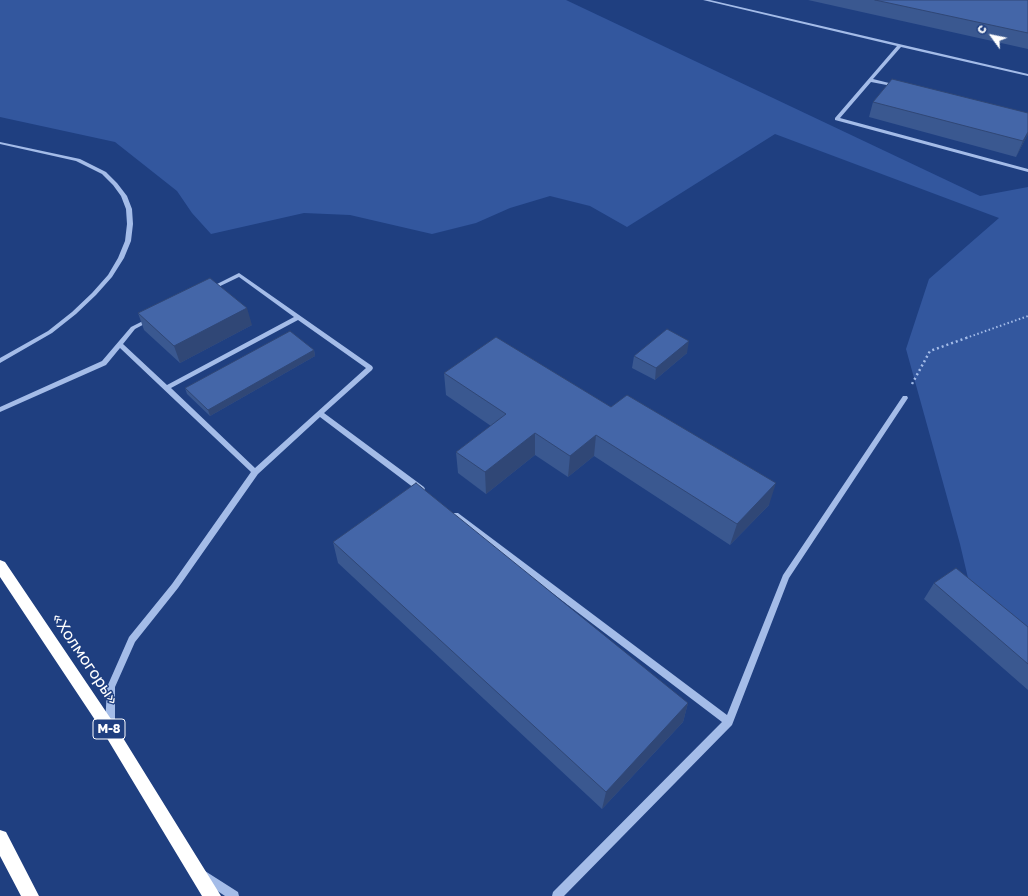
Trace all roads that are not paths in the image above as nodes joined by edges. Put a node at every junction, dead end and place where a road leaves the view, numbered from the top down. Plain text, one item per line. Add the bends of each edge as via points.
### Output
1 (705, 0) edge
2 (900, 45) junction
3 (1028, 75) edge
4 (870, 80) junction
5 (900, 88) edge
6 (0, 143) edge
7 (1028, 171) edge
8 (203, 293) edge
9 (298, 317) junction
10 (154, 318) edge
11 (120, 344) junction
12 (0, 361) edge
13 (166, 388) junction
14 (905, 398) road end
15 (0, 410) edge
16 (321, 414) junction
17 (255, 472) junction
18 (430, 495) edge
19 (449, 510) edge
20 (0, 566) edge
21 (729, 722) junction
22 (110, 730) junction
23 (0, 838) edge
24 (194, 868) junction
25 (559, 895) edge
26 (30, 896) edge
27 (212, 896) edge
28 (234, 896) edge

1 - 2 street
2 - 3 street
2 - 4 street
4 - 5 street
4 - 7 street via 837,119
6 - 12 street via 78,160 104,173 124,196 129,209 130,224 128,241 121,258 94,294 50,332
8 - 9 street via 239,275
9 - 13 street
9 - 16 street via 370,368
10 - 11 street via 133,328
11 - 13 street
11 - 15 street via 104,363
13 - 17 street
14 - 21 street via 786,577
16 - 17 street
16 - 18 street
17 - 22 street via 175,586 132,640 111,687
19 - 21 street
20 - 22 highway, «Холмогоры» / М-8
21 - 25 street
22 - 24 highway, «Холмогоры» / М-8
23 - 26 highway
24 - 27 highway, «Холмогоры» / М-8
24 - 28 street

